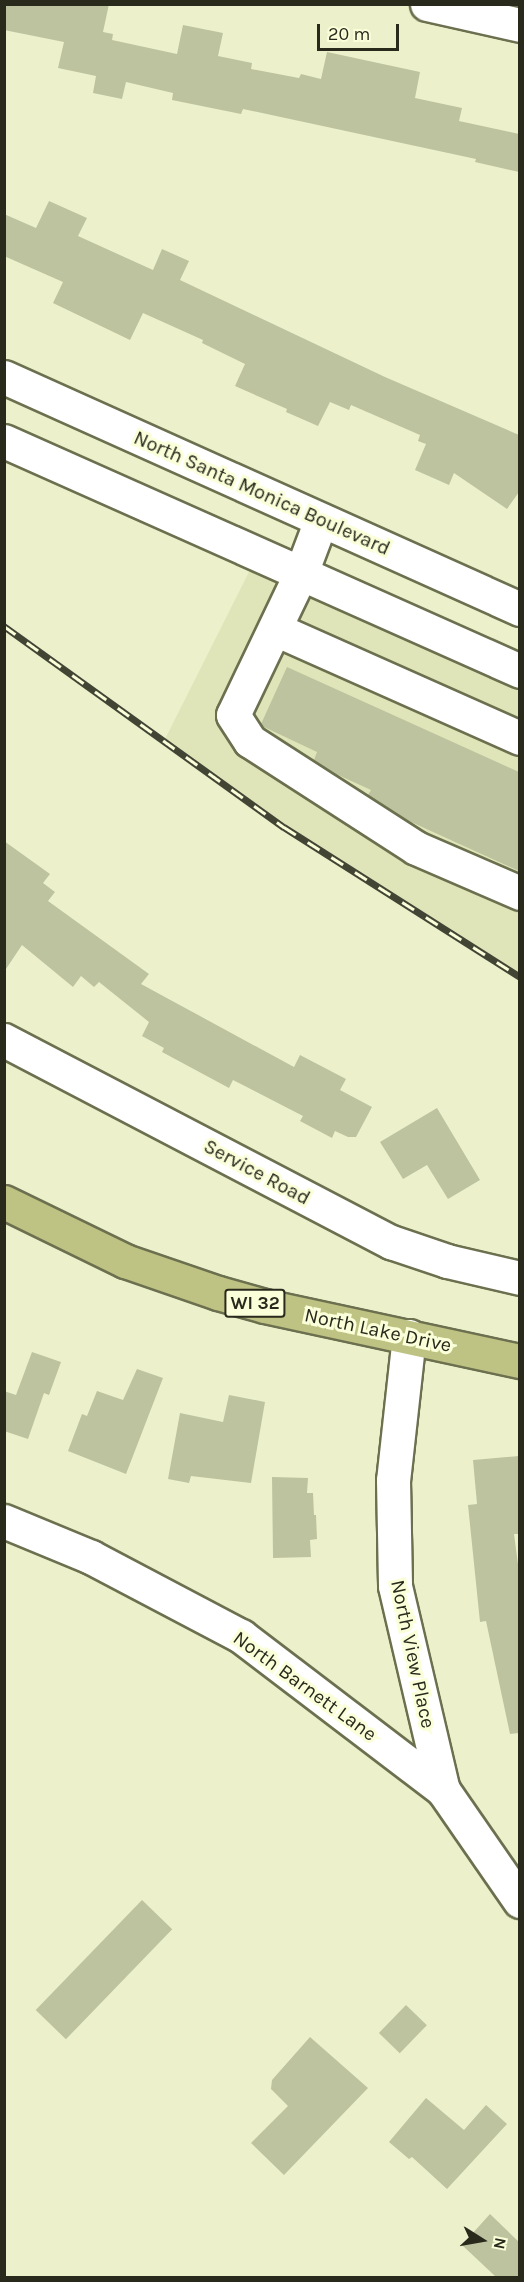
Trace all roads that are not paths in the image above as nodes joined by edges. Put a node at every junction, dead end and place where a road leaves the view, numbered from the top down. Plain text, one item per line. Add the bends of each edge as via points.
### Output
1 (427, 4) edge
2 (519, 25) edge
3 (4, 377) edge
4 (4, 441) edge
5 (321, 520) junction
6 (301, 573) junction
7 (519, 609) edge
8 (275, 629) junction
9 (519, 671) edge
10 (519, 738) edge
11 (519, 893) edge
12 (4, 1040) edge
13 (4, 1202) edge
14 (519, 1278) edge
15 (409, 1336) junction
16 (519, 1361) edge
17 (4, 1521) edge
18 (443, 1790) junction
19 (519, 1901) edge

1 - 2 street
3 - 5 street, North Santa Monica Boulevard
4 - 6 street
5 - 6 street
5 - 7 street, North Santa Monica Boulevard
6 - 8 street
6 - 9 street
8 - 10 street
8 - 11 street via 233,715 250,741 416,848
12 - 14 street, Service Road via 392,1242 447,1261
13 - 15 main road, North Lake Drive / WI 32 via 89,1246 159,1274 265,1306
15 - 16 main road, North Lake Drive / WI 32
15 - 18 street, North View Place via 393,1480 395,1586
17 - 18 street, North Barnett Lane via 91,1557 241,1636
18 - 19 street, North Barnett Lane

